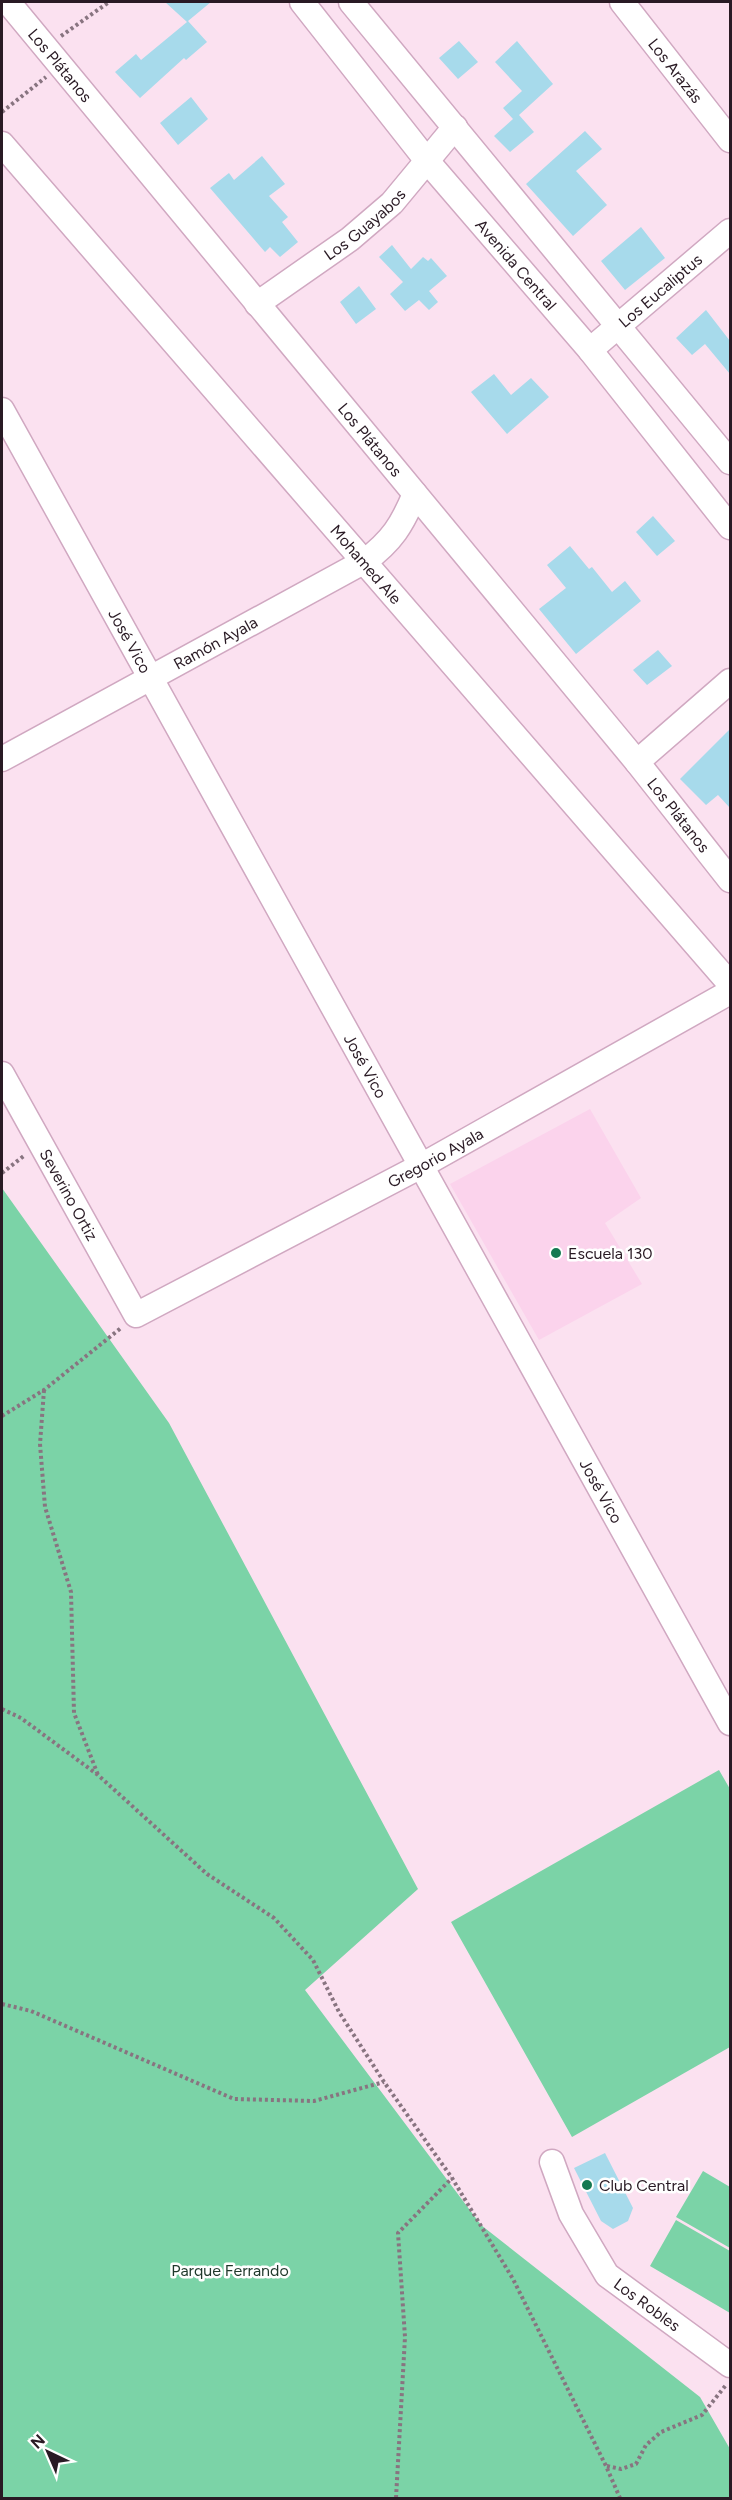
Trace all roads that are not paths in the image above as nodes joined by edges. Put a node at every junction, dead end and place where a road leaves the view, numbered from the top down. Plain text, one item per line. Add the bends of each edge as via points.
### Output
1 (8, 2) edge
2 (302, 2) edge
3 (351, 2) edge
4 (622, 2) edge
5 (455, 127) junction
6 (730, 140) edge
7 (2, 144) edge
8 (428, 162) junction
9 (730, 231) edge
10 (257, 304) junction
11 (619, 326) junction
12 (590, 350) junction
13 (2, 410) edge
14 (730, 462) edge
15 (415, 494) junction
16 (730, 527) edge
17 (365, 561) junction
18 (150, 676) junction
19 (730, 681) edge
20 (2, 759) edge
21 (637, 762) junction
22 (730, 880) edge
23 (730, 984) edge
24 (730, 992) edge
25 (2, 1074) edge
26 (420, 1166) junction
27 (136, 1315) joint
28 (730, 1723) edge
29 (552, 2162) dead end
30 (730, 2365) edge

1 - 10 street, Los Plátanos
2 - 8 street, Avenida Central
3 - 5 street
4 - 6 street, Los Arazás
5 - 8 street, Los Guayabos
5 - 11 street
7 - 17 street, Mohamed Ale
8 - 10 street, Los Guayabos via 392,203 350,239
8 - 12 street, Avenida Central
9 - 11 street, Los Eucaliptus
10 - 15 street, Los Plátanos
11 - 12 street, Los Eucaliptus
11 - 14 street
12 - 16 street, Avenida Central
13 - 18 street, José Vico
15 - 17 street, Ramón Ayala via 404,522 387,545
15 - 21 street, Los Plátanos
17 - 18 street, Ramón Ayala
17 - 23 street, Mohamed Ale
18 - 20 street, Ramón Ayala
18 - 26 street, José Vico
19 - 21 street
21 - 22 street, Los Plátanos
24 - 26 street, Gregorio Ayala
25 - 27 street, Severino Ortiz
26 - 27 street, Gregorio Ayala
26 - 28 street, José Vico
29 - 30 street, Los Robles via 571,2214 607,2275

